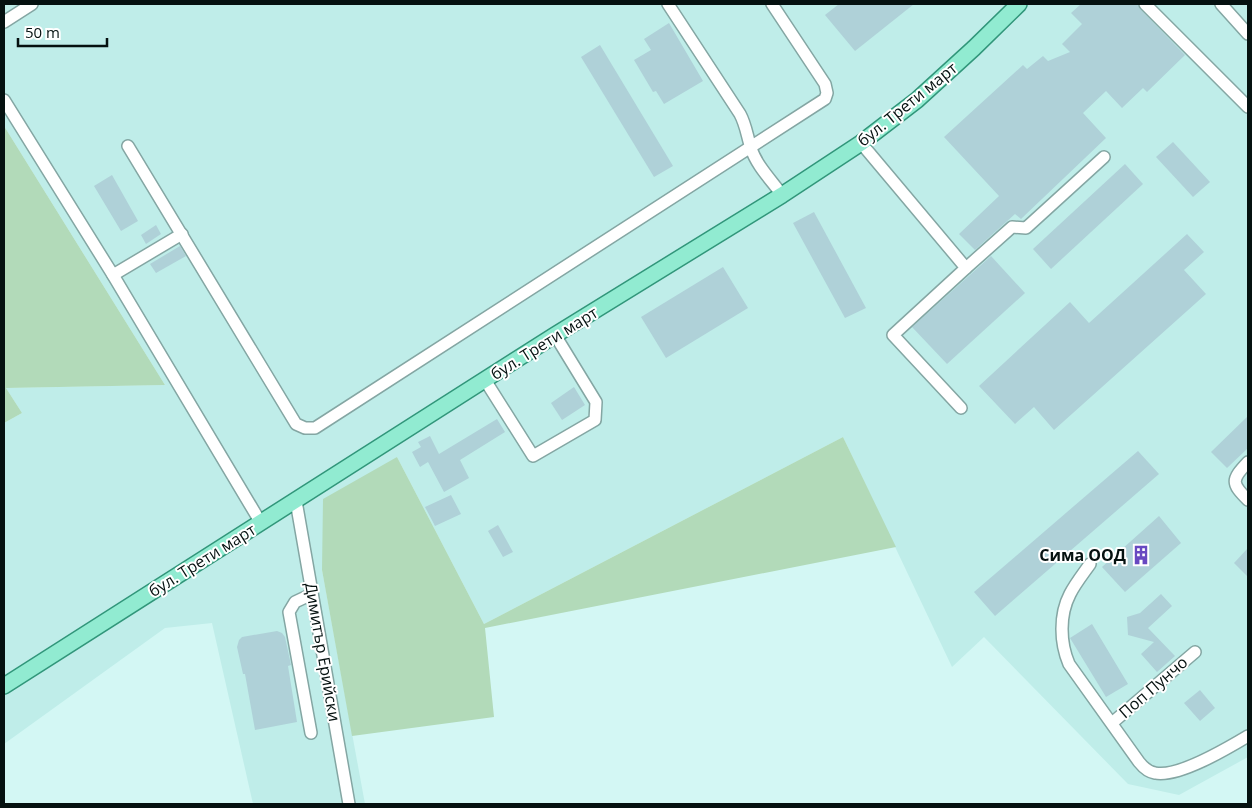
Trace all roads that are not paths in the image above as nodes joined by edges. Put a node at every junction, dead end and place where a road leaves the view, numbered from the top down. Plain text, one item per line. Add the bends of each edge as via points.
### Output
1 (32, 4) edge
2 (668, 4) edge
3 (772, 4) edge
4 (1019, 4) edge
5 (1145, 4) edge
6 (1221, 4) edge
7 (4, 22) edge
8 (1248, 34) edge
9 (5, 104) edge
10 (1248, 107) edge
11 (861, 143) junction
12 (128, 146) dead end
13 (751, 148) junction
14 (1104, 157) dead end
15 (782, 195) junction
16 (182, 234) junction
17 (966, 268) junction
18 (113, 275) junction
19 (555, 336) junction
20 (485, 380) junction
21 (961, 408) dead end
22 (1248, 462) edge
23 (1248, 500) edge
24 (296, 501) junction
25 (261, 523) junction
26 (1090, 564) dead end
27 (312, 594) junction
28 (1195, 652) dead end
29 (50, 656) junction
30 (4, 680) edge
31 (4, 686) edge
32 (1112, 723) junction
33 (311, 733) dead end
34 (1248, 736) edge
35 (349, 804) edge

1 - 7 street
2 - 13 street via 746,124
3 - 13 street via 825,84 827,93 825,99
4 - 11 main road, бул. Трети март via 917,100
5 - 10 street
6 - 8 street
9 - 18 street
11 - 15 main road, бул. Трети март
11 - 17 street
12 - 16 street
13 - 15 street
13 - 16 street via 315,428 296,424
14 - 17 street via 1026,228 1012,227
15 - 19 main road, бул. Трети март
16 - 18 street
17 - 21 street via 893,334
18 - 25 street
19 - 20 main road, бул. Трети март
19 - 20 street via 596,402 595,420 533,456
20 - 24 main road, бул. Трети март
22 - 23 street via 1234,483
24 - 25 main road, бул. Трети март
24 - 27 street, Димитър Ерийски
25 - 29 main road, бул. Трети март
26 - 32 street via 1066,602 1062,641 1069,664
27 - 33 street via 295,602 289,612
27 - 35 street, Димитър Ерийски
28 - 32 street, Поп Пунчо
29 - 30 main road, бул. Трети март
29 - 31 main road, бул. Трети март
32 - 34 street via 1129,750 1147,770 1155,773 1172,773

